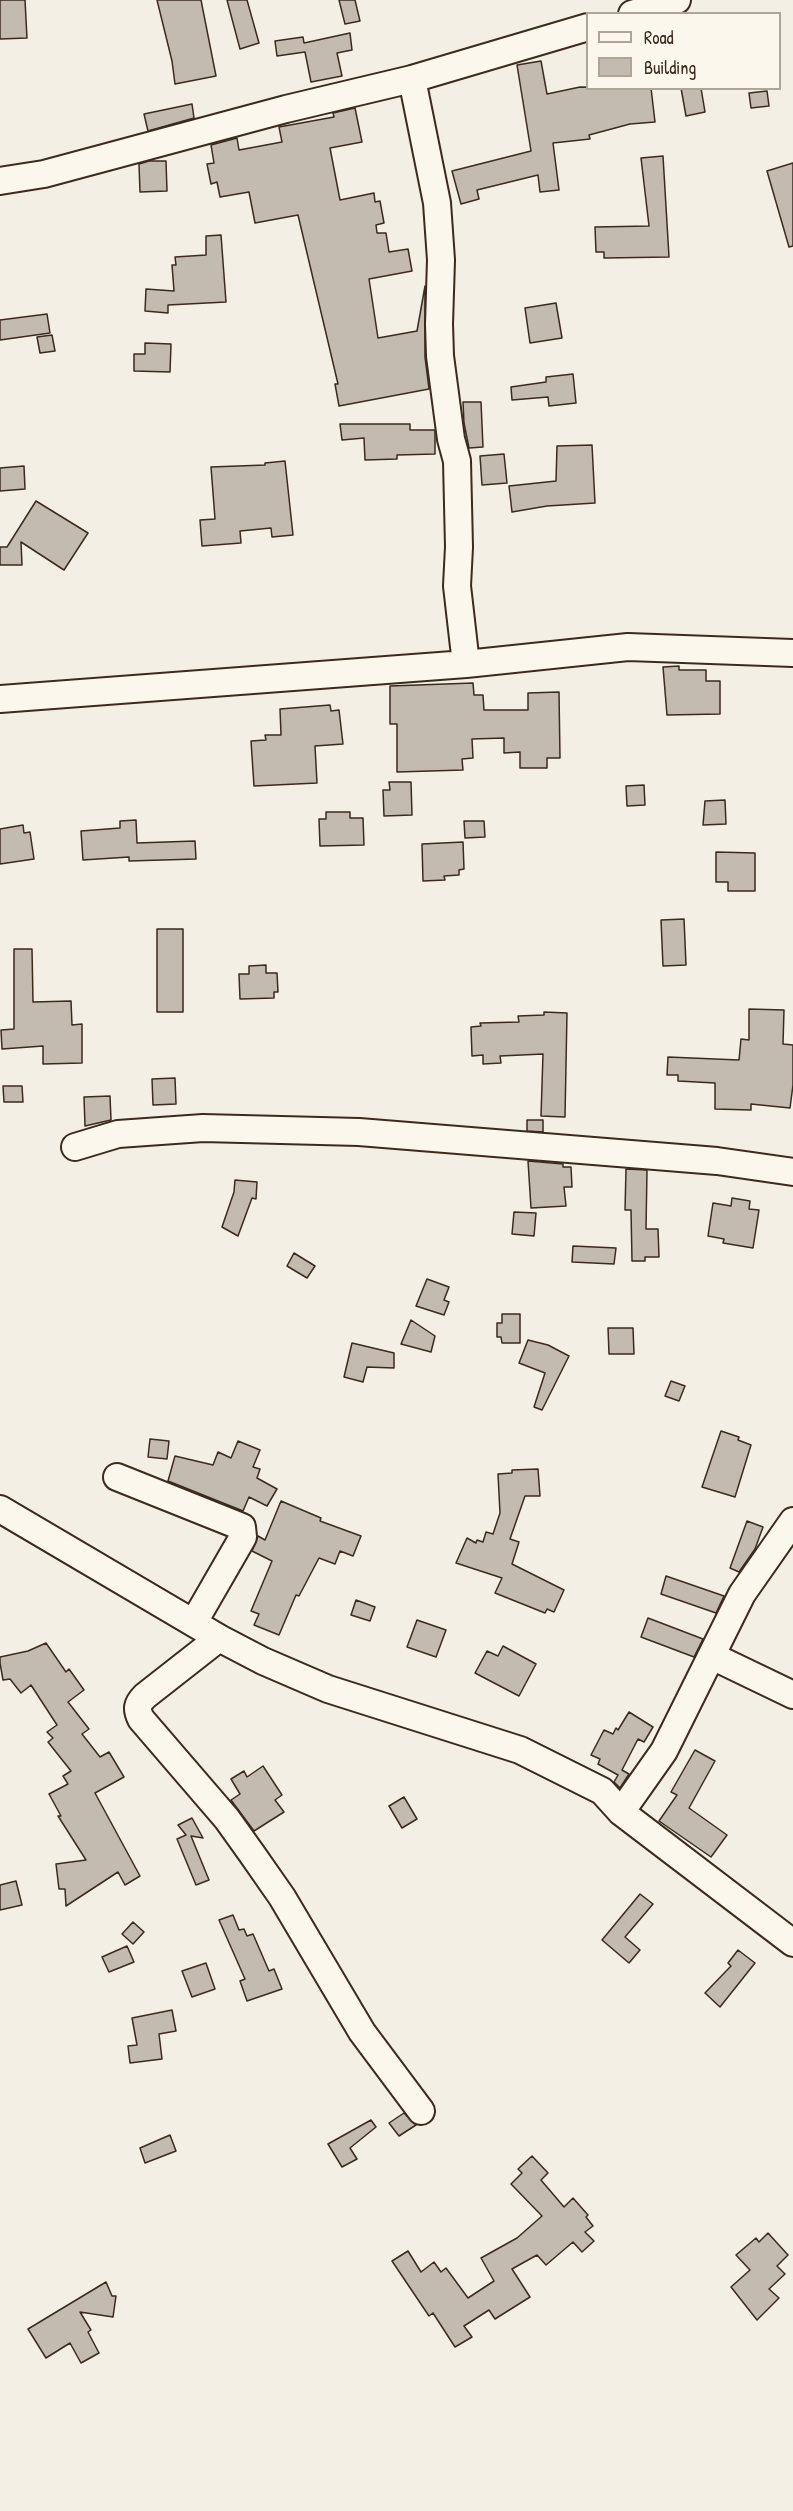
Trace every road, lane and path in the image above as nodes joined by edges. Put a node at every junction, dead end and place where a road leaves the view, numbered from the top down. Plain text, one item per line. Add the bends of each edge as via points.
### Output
1 (677, 0) edge
2 (638, 12) edge
3 (586, 28) edge
4 (412, 79) junction
5 (0, 181) edge
6 (793, 653) edge
7 (466, 664) junction
8 (0, 699) edge
9 (75, 1147) dead end
10 (793, 1172) edge
11 (117, 1477) dead end
12 (0, 1509) edge
13 (793, 1521) edge
14 (194, 1622) junction
15 (219, 1638) junction
16 (712, 1656) junction
17 (793, 1695) edge
18 (621, 1812) junction
19 (793, 1943) edge
20 (422, 2111) dead end

1 - 2 street
3 - 4 street
4 - 5 street via 44,174
4 - 7 street via 437,203 440,356 457,461 457,586
6 - 7 street via 628,647
7 - 8 street
9 - 10 street via 118,1134 203,1128 359,1132 717,1161
11 - 14 street via 242,1527 243,1537
12 - 14 street
13 - 16 street via 742,1594
14 - 15 street
15 - 18 street via 328,1689 520,1750 602,1791
15 - 20 street via 145,1696 137,1711 252,1854 362,2032
16 - 17 street
16 - 18 street via 664,1751
18 - 19 street

